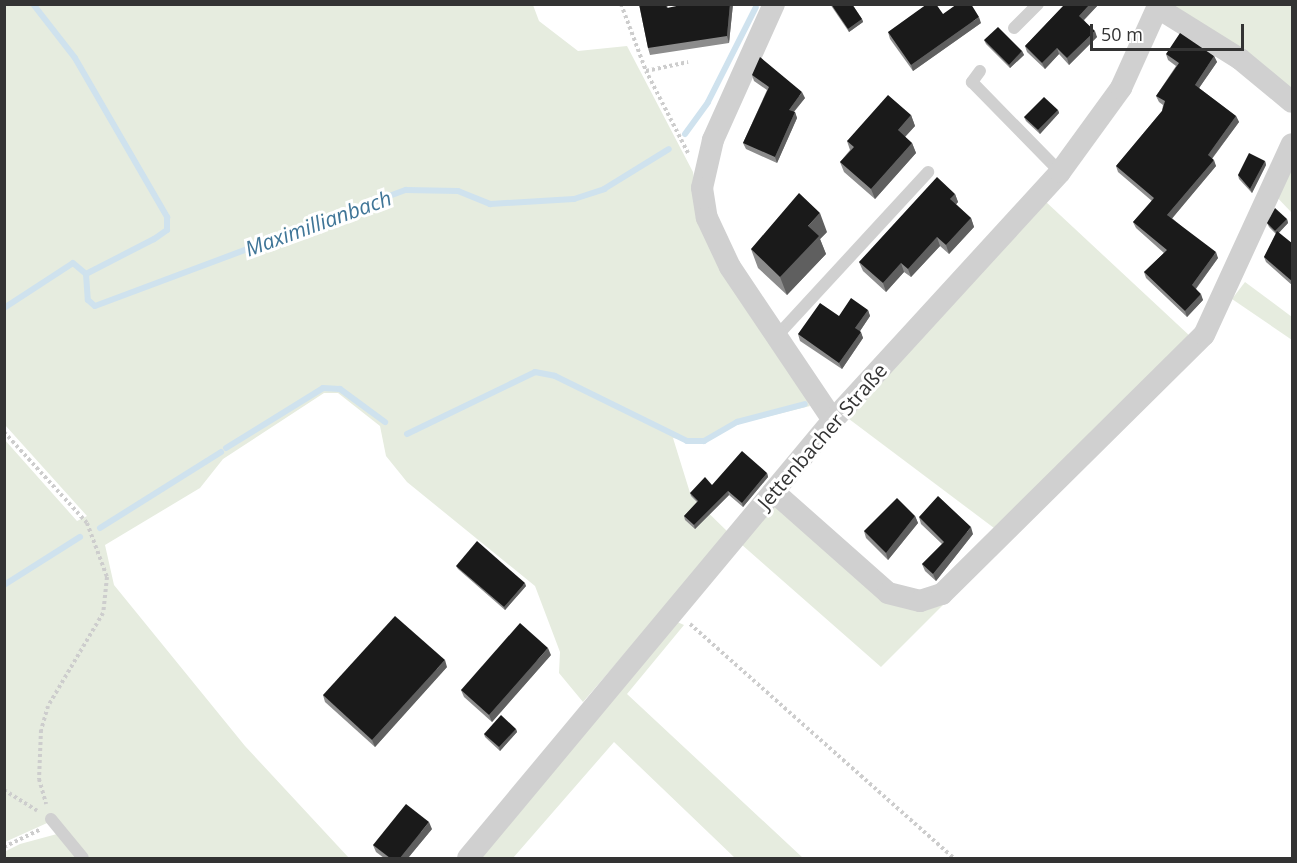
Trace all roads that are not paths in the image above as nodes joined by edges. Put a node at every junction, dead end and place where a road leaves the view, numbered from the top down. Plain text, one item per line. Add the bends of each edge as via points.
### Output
1 (774, 4) edge
2 (1038, 4) edge
3 (1159, 6) edge
4 (1014, 28) dead end
5 (980, 71) dead end
6 (1293, 102) edge
7 (1293, 144) edge
8 (928, 172) dead end
9 (1060, 172) junction
10 (775, 338) junction
11 (833, 420) junction
12 (774, 492) junction
13 (54, 822) road end
14 (83, 858) edge
15 (468, 858) edge

1 - 10 street via 703,168 707,218 718,245
2 - 4 lane
3 - 6 street via 1240,58
3 - 9 street, Jettenbacher Straße via 1121,88
5 - 9 lane via 972,82
7 - 12 street via 1204,335 942,594 920,601 888,593
8 - 10 lane
9 - 11 street, Jettenbacher Straße
10 - 11 street
11 - 12 street, Jettenbacher Straße
12 - 15 street, Jettenbacher Straße
13 - 14 lane

